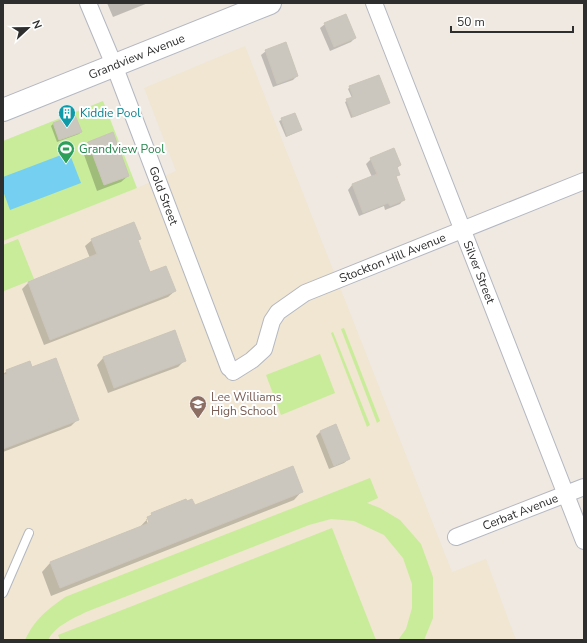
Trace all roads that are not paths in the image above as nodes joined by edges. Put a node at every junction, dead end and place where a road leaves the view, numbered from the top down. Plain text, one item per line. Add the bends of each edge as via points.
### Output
1 (88, 3) edge
2 (270, 3) edge
3 (374, 3) edge
4 (114, 65) junction
5 (3, 110) edge
6 (584, 181) edge
7 (463, 229) junction
8 (231, 370) joint
9 (584, 487) edge
10 (566, 494) junction
11 (29, 533) dead end
12 (456, 537) dead end
13 (584, 541) edge
14 (3, 593) edge

1 - 4 street, Gold Street
2 - 4 main road, Grandview Avenue
3 - 7 street, Silver Street
4 - 5 main road, Grandview Avenue
4 - 8 street, Gold Street
6 - 7 street, Stockton Hill Avenue
7 - 8 street, Stockton Hill Avenue via 305,293 278,312 272,321 264,349 252,360
7 - 10 street, Silver Street
9 - 10 street, Cerbat Avenue
10 - 12 street, Cerbat Avenue
10 - 13 street, Silver Street
11 - 14 lane

